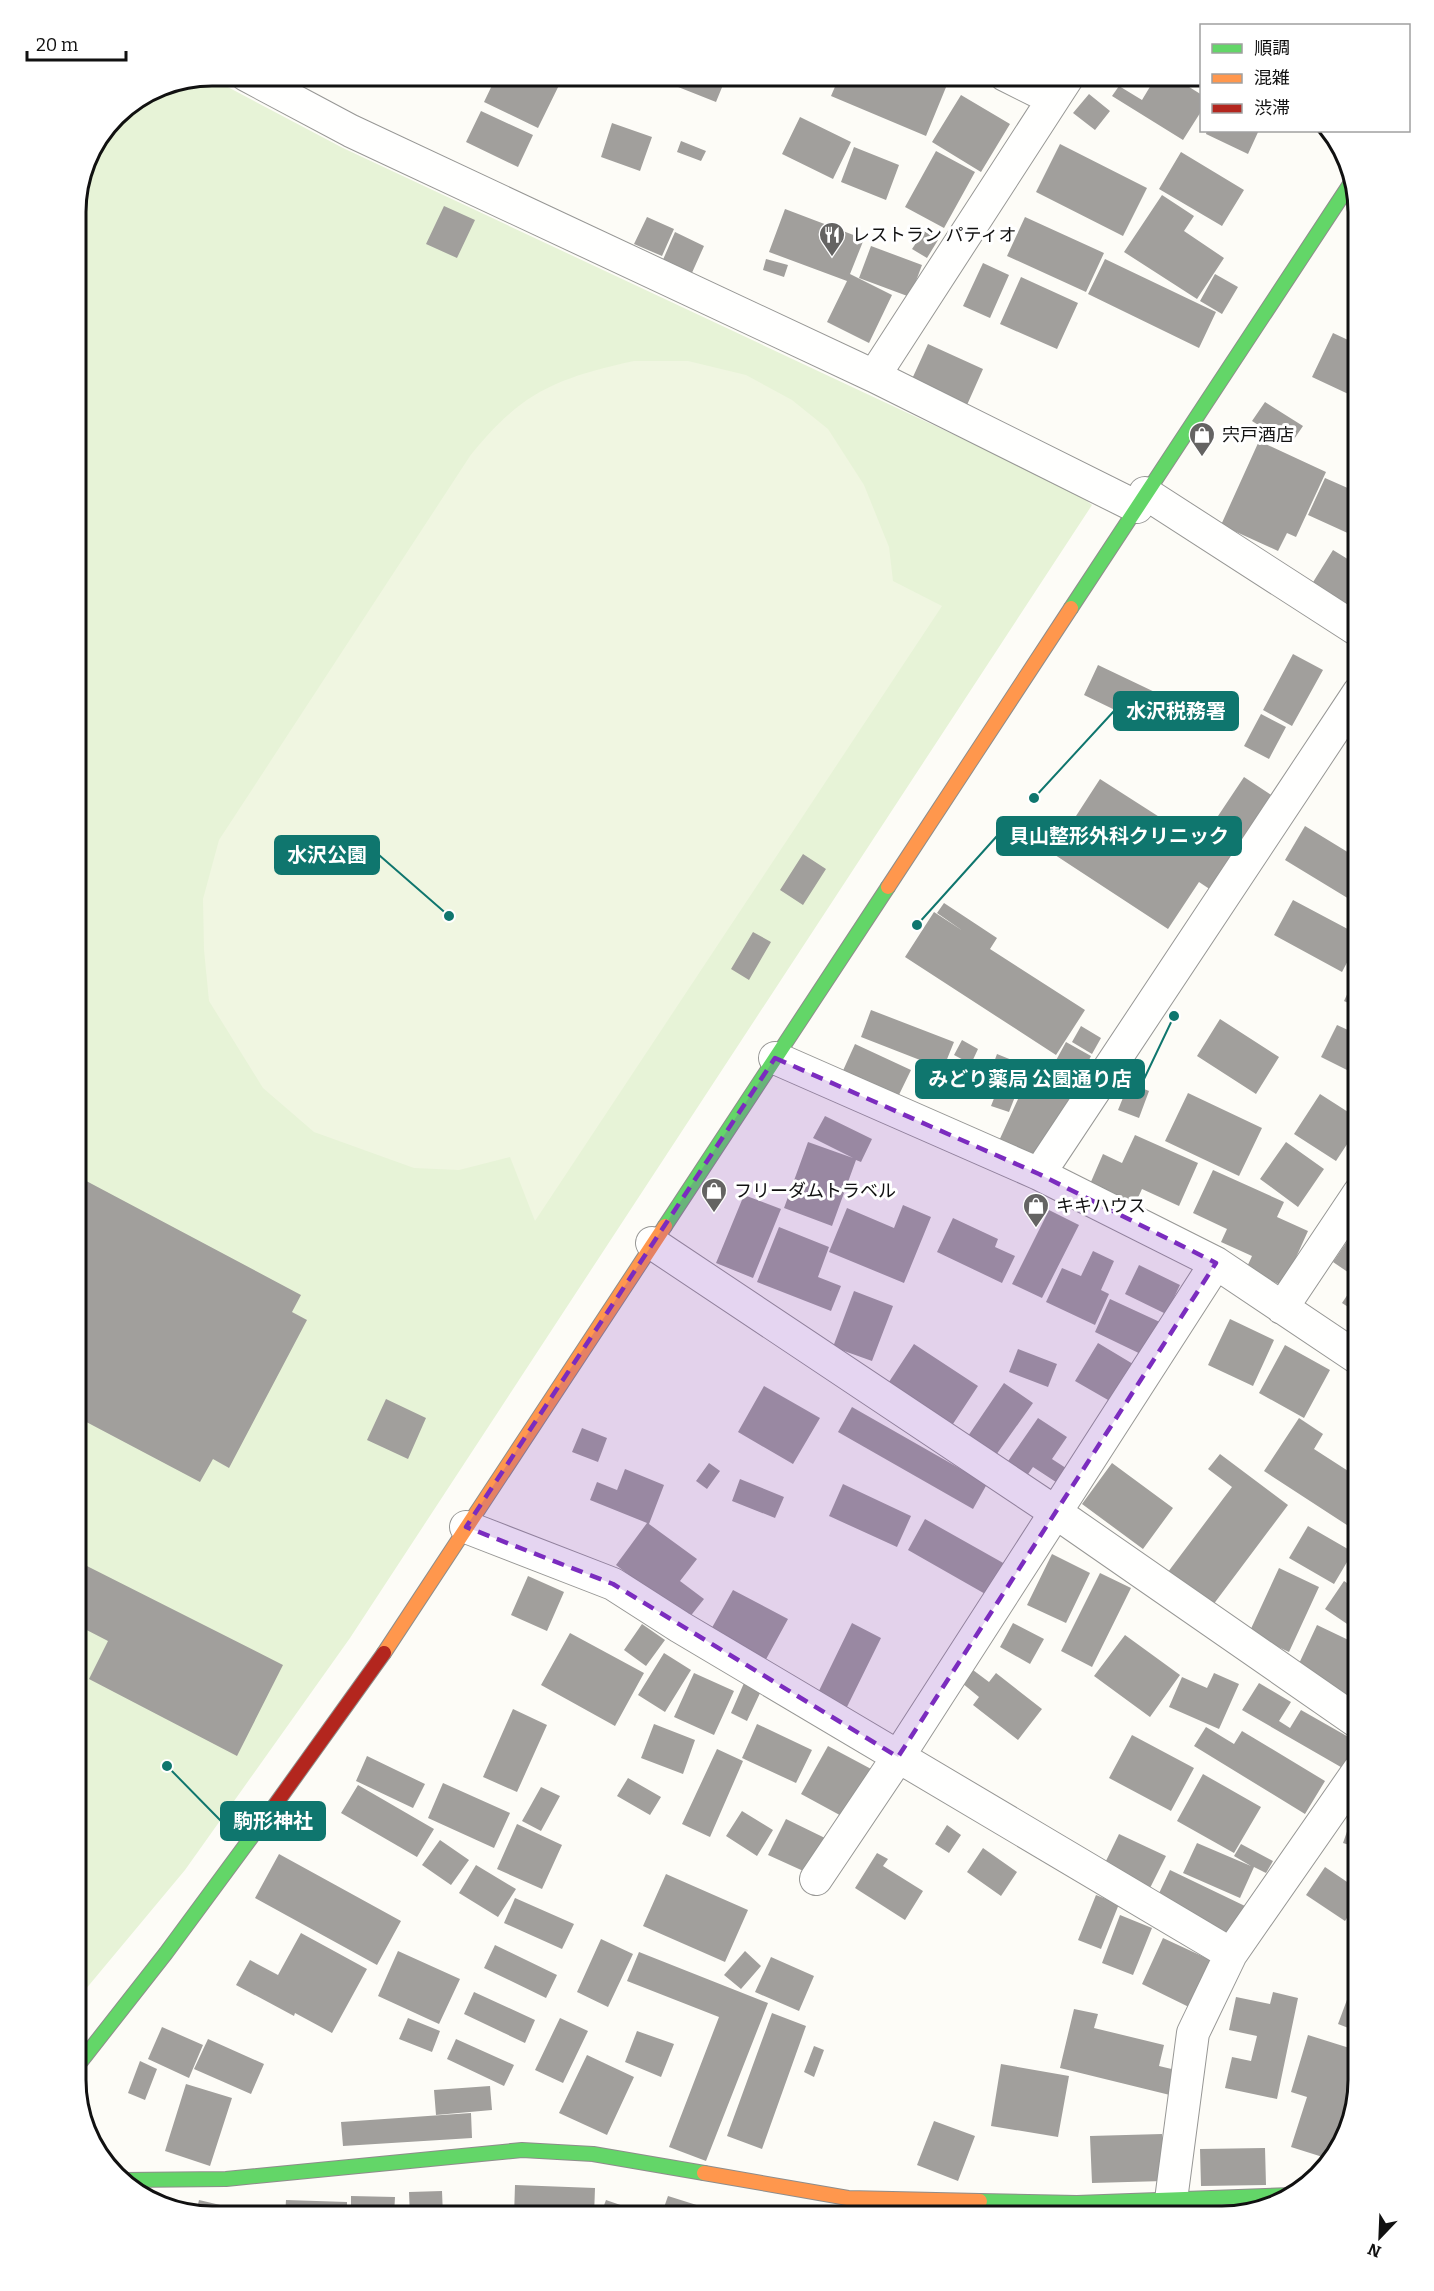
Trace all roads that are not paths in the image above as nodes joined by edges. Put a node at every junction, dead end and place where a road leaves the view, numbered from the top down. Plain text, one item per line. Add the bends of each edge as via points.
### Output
1 (265, 85) edge
2 (1061, 87) edge
3 (1346, 190) edge
4 (874, 376) junction
5 (1141, 500) junction
6 (1348, 624) edge
7 (1348, 709) edge
8 (775, 1058) junction
9 (1039, 1174) junction
10 (1348, 1209) edge
11 (652, 1243) junction
12 (1216, 1263) junction
13 (1282, 1308) junction
14 (1348, 1352) edge
15 (1055, 1512) junction
16 (466, 1527) junction
17 (1348, 1715) edge
18 (898, 1757) junction
19 (1348, 1786) edge
20 (816, 1879) dead end
21 (1231, 1954) junction
22 (85, 2056) edge
23 (137, 2180) edge
24 (1271, 2196) edge
25 (1171, 2200) junction
26 (1009, 2206) edge
27 (1109, 2206) edge

1 - 4 street via 351,130
2 - 4 street
3 - 5 street
4 - 5 street
5 - 6 street
5 - 8 street
7 - 9 street
8 - 9 street
8 - 11 street
9 - 12 street
10 - 13 street
11 - 15 street
11 - 16 street
12 - 13 street
12 - 15 street
13 - 14 street
15 - 17 street
15 - 18 street
16 - 18 street via 613,1584
16 - 22 street via 365,1682 166,1953
18 - 20 street
18 - 21 street
19 - 21 street
21 - 25 street via 1193,2033
23 - 26 street via 226,2179 522,2150 594,2154 848,2198
24 - 25 street
25 - 27 street

